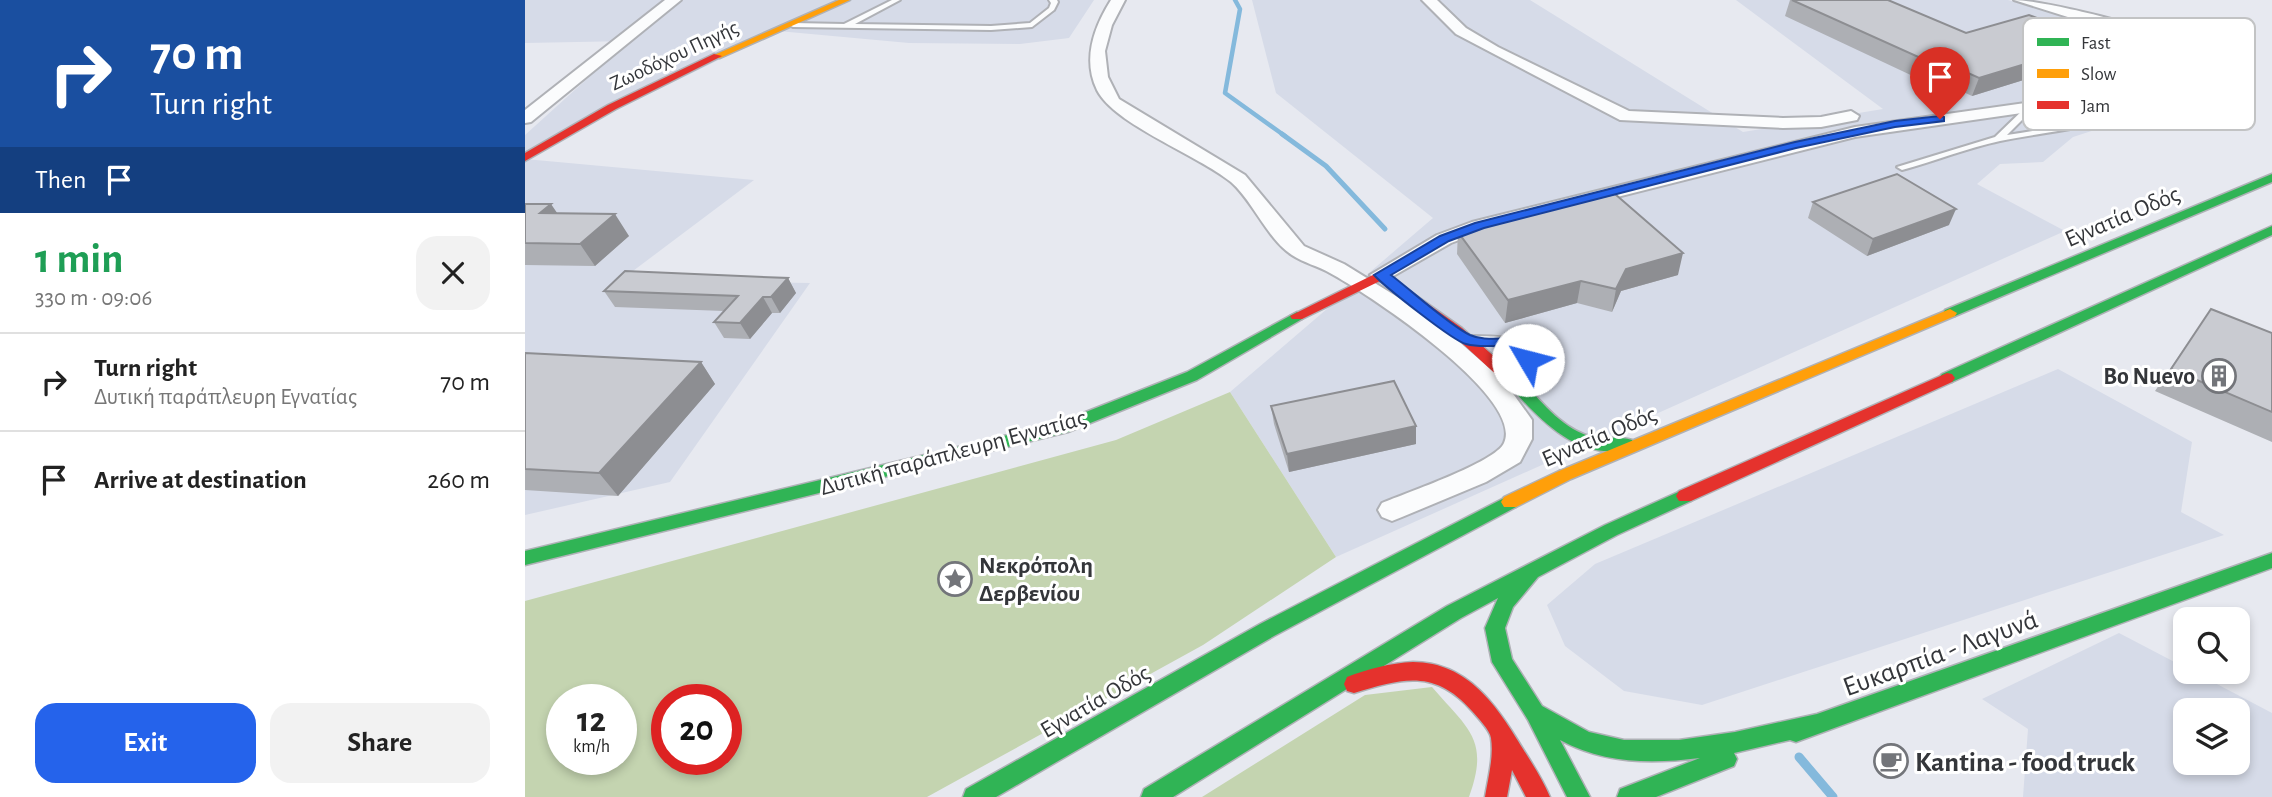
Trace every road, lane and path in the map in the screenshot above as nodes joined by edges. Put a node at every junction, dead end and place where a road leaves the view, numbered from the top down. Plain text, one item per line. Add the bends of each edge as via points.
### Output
1 (674, 0) edge
2 (846, 0) edge
3 (897, 0) edge
4 (1052, 0) edge
5 (1118, 0) edge
6 (1429, 0) edge
7 (2021, 0) edge
8 (2090, 18) edge
9 (793, 25) junction
10 (847, 25) junction
11 (2023, 109) edge
12 (2023, 115) edge
13 (525, 118) edge
14 (1895, 124) junction
15 (2040, 130) edge
16 (1998, 139) junction
17 (525, 158) edge
18 (1902, 167) dead end
19 (2272, 178) edge
20 (2272, 230) edge
21 (1370, 279) junction
22 (1468, 340) junction
23 (1519, 387) junction
24 (1656, 437) junction
25 (1392, 510) dead end
26 (525, 558) edge
27 (2272, 560) edge
28 (1536, 569) junction
29 (1294, 708) junction
30 (1535, 713) junction
31 (1816, 724) junction
32 (1501, 740) junction
33 (974, 797) edge
34 (1152, 797) edge
35 (1496, 797) edge
36 (1539, 797) edge
37 (1579, 797) edge
38 (1627, 797) edge

1 - 13 street
2 - 9 main road, Ζωοδόχου Πηγής
3 - 10 lane
4 - 10 lane via 1052,9 1031,25 991,29
5 - 21 street via 1097,43 1101,86 1113,102 1238,179 1297,250
6 - 14 street via 1461,31 1493,50 1626,116 1783,123 1868,114
7 - 8 street
9 - 10 lane
9 - 17 main road, Ζωοδόχου Πηγής via 680,73
11 - 14 street, Δυτική παράπλευρη Εγνατίας
12 - 16 lane
14 - 21 street, Δυτική παράπλευρη Εγνατίας via 1479,226 1444,239
15 - 16 lane
16 - 18 lane
19 - 24 main road, Εγνατία Οδός
20 - 28 main road via 1611,530
21 - 22 main road
21 - 25 street via 1495,387 1519,420 1519,439 1511,455 1477,475
21 - 26 main road, Δυτική παράπλευρη Εγνατίας via 1265,332 1192,376 1062,428
22 - 23 main road
22 - 23 lane via 1509,342 1523,349 1528,360
23 - 24 main road via 1559,429 1585,445 1623,445
24 - 33 main road, Εγνατία Οδός via 1399,555
27 - 31 main road, Ευκαρπία - Λαγυνά
28 - 29 main road via 1454,612
28 - 30 main road via 1504,603 1495,628 1502,662
29 - 32 main road via 1382,675 1444,674 1469,692
29 - 34 main road
30 - 31 main road via 1596,745 1632,750 1671,750
30 - 37 main road
31 - 38 main road, Ευκαρπία - Λαγυνά
32 - 35 main road
32 - 36 main road

